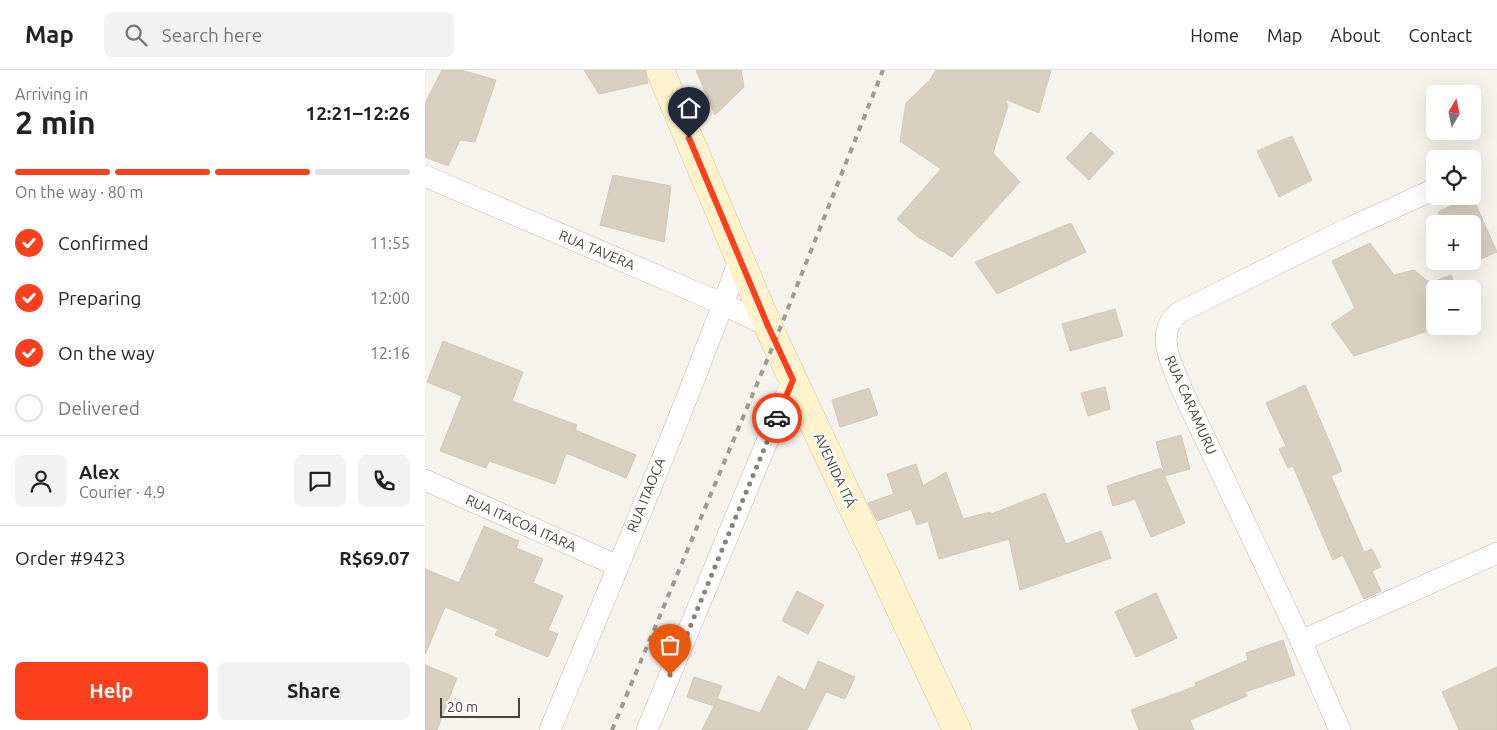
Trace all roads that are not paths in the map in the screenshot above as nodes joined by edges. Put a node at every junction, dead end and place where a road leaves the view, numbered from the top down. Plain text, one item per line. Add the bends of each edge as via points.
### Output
1 (660, 70) edge
2 (425, 176) edge
3 (1426, 193) edge
4 (740, 258) junction
5 (723, 304) junction
6 (768, 326) junction
7 (793, 380) junction
8 (425, 480) edge
9 (1497, 553) edge
10 (618, 566) junction
11 (1301, 641) junction
12 (550, 730) edge
13 (647, 730) edge
14 (957, 730) edge
15 (1340, 730) edge

1 - 4 main road, AVENIDA ITÁ
2 - 5 street, RUA TAVERA
3 - 11 street, RUA CARAMURU via 1180,312 1172,318 1165,333 1167,353 1182,390
4 - 5 street, RUA ITAOCA
4 - 6 main road, AVENIDA ITÁ
5 - 6 street, RUA TAVERA
5 - 10 street, RUA ITAOCA
6 - 7 main road, AVENIDA ITÁ
7 - 13 street
7 - 14 main road, AVENIDA ITÁ
8 - 10 street, RUA ITACOA ITARA
9 - 11 street
10 - 12 street, RUA ITAOCA
11 - 15 street, RUA CARAMURU

